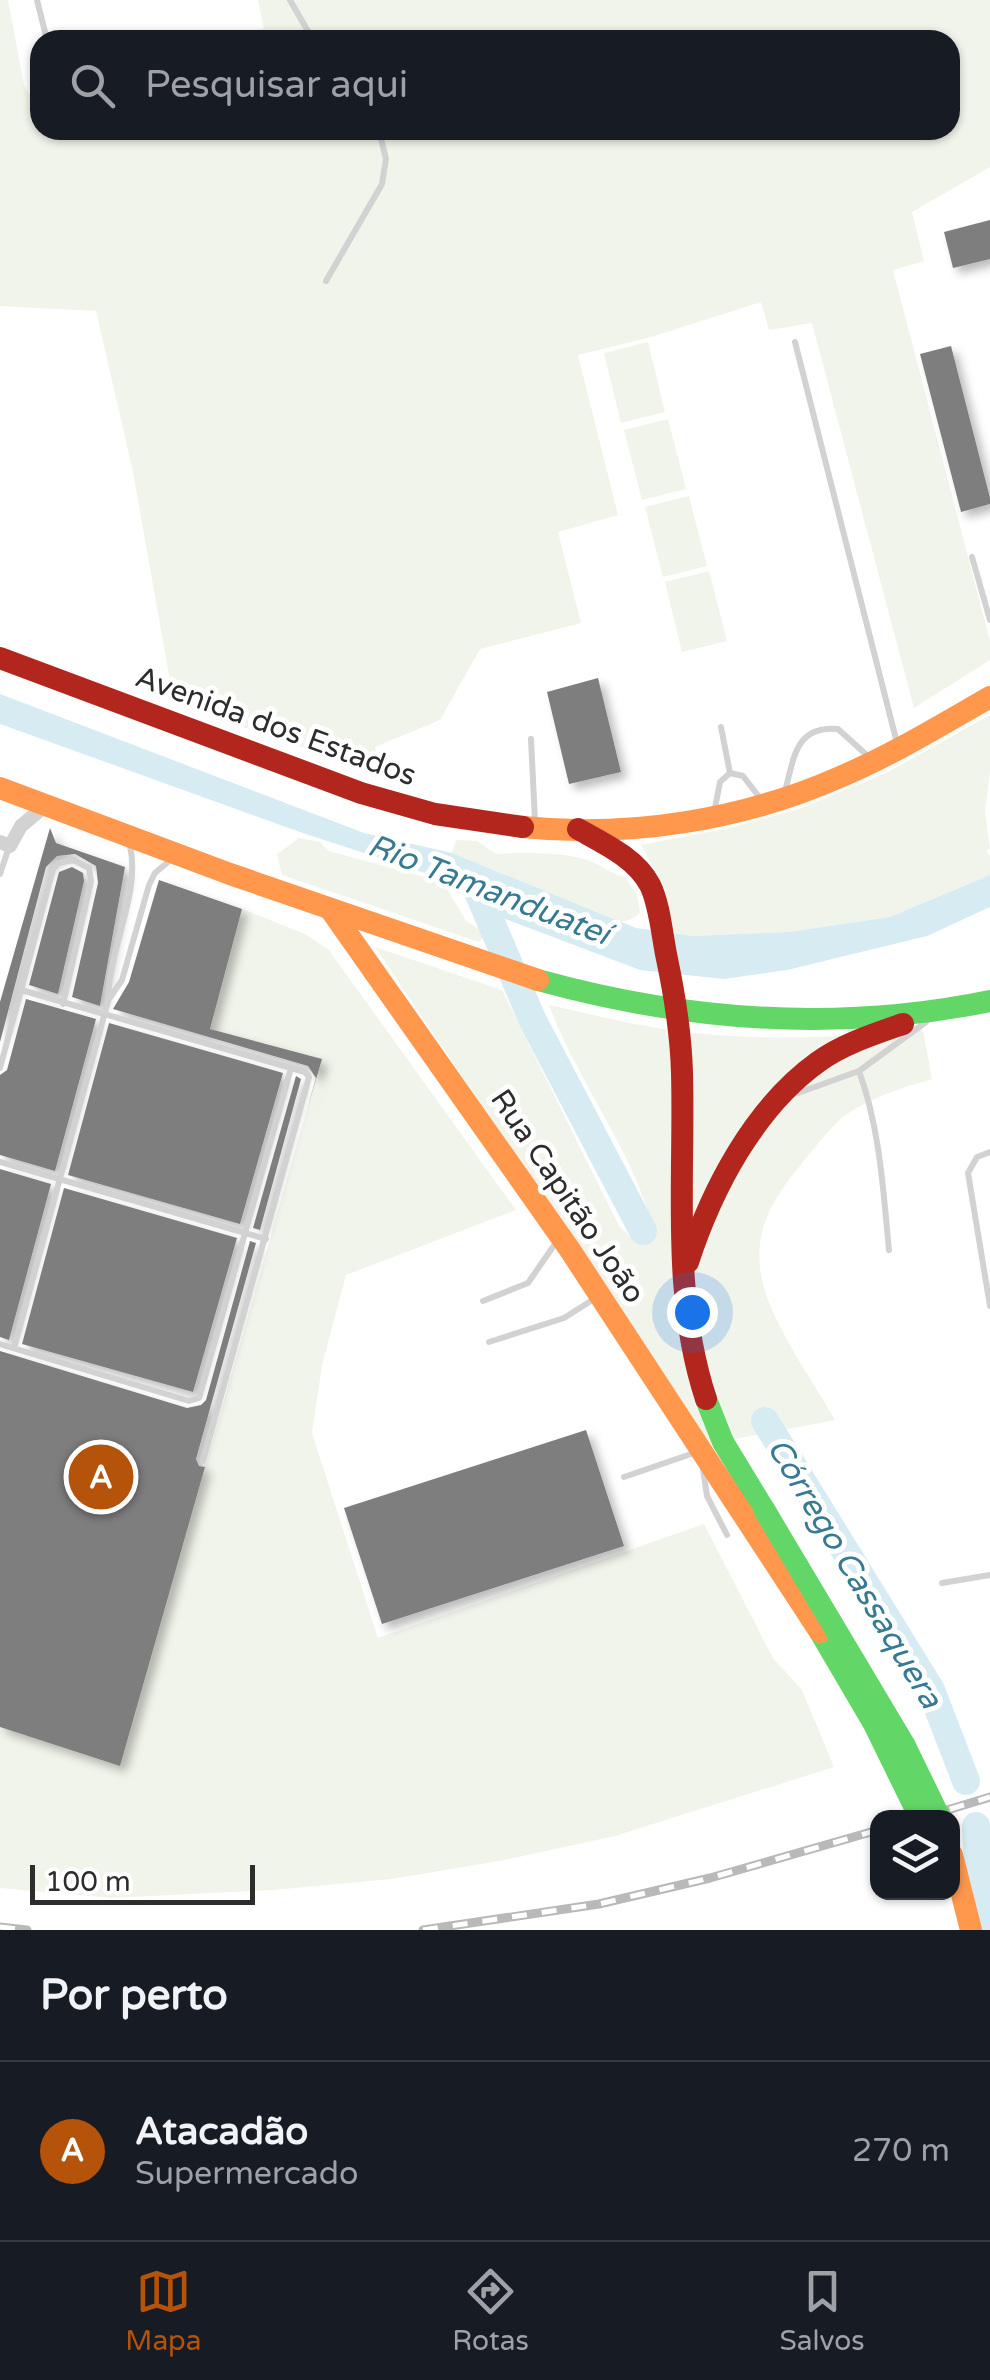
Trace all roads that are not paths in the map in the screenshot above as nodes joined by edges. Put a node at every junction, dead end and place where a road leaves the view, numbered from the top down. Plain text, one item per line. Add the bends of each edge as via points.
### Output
1 (37, 0) edge
2 (290, 0) edge
3 (44, 30) edge
4 (307, 30) edge
5 (381, 140) edge
6 (326, 281) dead end
7 (795, 342) dead end
8 (972, 557) dead end
9 (990, 620) edge
10 (1, 659) edge
11 (990, 697) edge
12 (721, 727) dead end
13 (531, 739) dead end
14 (898, 750) junction
15 (875, 762) junction
16 (730, 773) junction
17 (0, 788) edge
18 (774, 800) junction
19 (46, 806) junction
20 (714, 815) junction
21 (536, 827) junction
22 (578, 829) junction
23 (127, 836) junction
24 (5, 844) edge
25 (177, 855) junction
26 (0, 874) edge
27 (330, 909) junction
28 (21, 990) junction
29 (108, 1000) junction
30 (990, 1001) edge
31 (63, 1004) junction
32 (676, 1010) junction
33 (938, 1012) junction
34 (104, 1016) junction
35 (0, 1068) edge
36 (292, 1068) junction
37 (858, 1071) junction
38 (779, 1101) junction
39 (990, 1152) edge
40 (0, 1162) edge
41 (61, 1180) junction
42 (244, 1233) junction
43 (560, 1236) junction
44 (266, 1239) junction
45 (889, 1250) dead end
46 (682, 1281) junction
47 (599, 1295) junction
48 (484, 1301) dead end
49 (990, 1306) edge
50 (489, 1342) dead end
51 (0, 1344) edge
52 (14, 1348) junction
53 (703, 1450) junction
54 (203, 1462) dead end
55 (624, 1477) dead end
56 (757, 1516) junction
57 (727, 1535) dead end
58 (990, 1575) edge
59 (942, 1583) dead end
60 (916, 1810) edge
61 (936, 1810) edge
62 (960, 1887) edge
63 (948, 1900) edge
64 (954, 1930) edge
65 (971, 1930) edge

1 - 3 lane
2 - 4 lane
5 - 6 lane via 382,184
7 - 14 lane
8 - 9 lane
10 - 21 highway, Avenida dos Estados via 372,797 438,815
11 - 14 highway, Avenida dos Estados
12 - 16 lane
13 - 21 lane
14 - 15 highway, Avenida dos Estados
15 - 18 highway, Avenida dos Estados
15 - 18 lane via 838,729 806,735
16 - 18 lane
16 - 20 lane via 720,782
17 - 19 highway
18 - 20 highway, Avenida dos Estados
19 - 23 highway
19 - 24 street
20 - 22 highway, Avenida dos Estados
21 - 22 highway, Avenida dos Estados
22 - 32 highway, Rua Capitão João via 620,853 651,888
23 - 25 highway
23 - 29 lane via 133,876
24 - 26 lane
25 - 27 highway
25 - 29 lane via 149,884 122,980
27 - 32 highway via 541,981
27 - 43 highway, Rua Capitão João
28 - 31 lane
28 - 31 lane via 54,869 74,860 89,868 91,881
28 - 35 lane
29 - 34 lane
30 - 33 highway
31 - 34 lane
32 - 33 highway via 837,1018
32 - 46 highway, Rua Capitão João
33 - 37 lane
33 - 38 highway via 840,1049
34 - 36 lane
34 - 41 lane
36 - 42 lane
36 - 44 lane via 305,1072 310,1083
37 - 38 lane
37 - 45 lane via 879,1146
38 - 46 highway via 707,1208
39 - 49 lane via 968,1172
40 - 41 lane
41 - 42 lane
41 - 52 lane
42 - 44 lane
42 - 52 lane via 195,1401
43 - 47 highway, Rua Capitão João
43 - 48 lane via 528,1283
44 - 54 lane
46 - 56 highway, Rua Capitão João via 703,1393
47 - 50 lane via 564,1318
47 - 53 highway, Rua Capitão João
51 - 52 lane
53 - 55 lane
53 - 56 highway, Rua Capitão João
53 - 57 lane via 707,1496
56 - 60 highway
56 - 61 highway, bridge via 895,1728
58 - 59 lane
62 - 65 highway
63 - 64 highway

